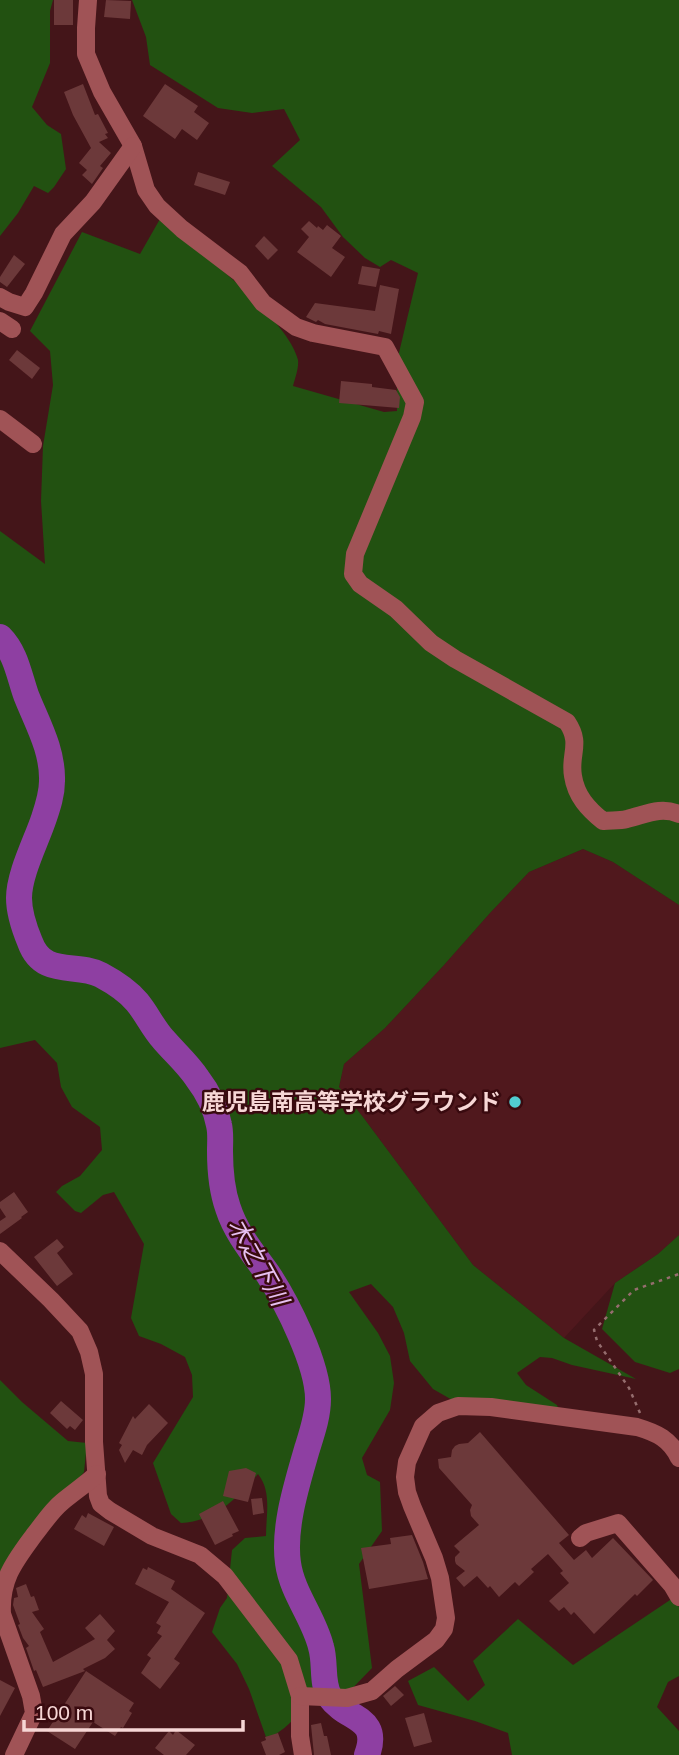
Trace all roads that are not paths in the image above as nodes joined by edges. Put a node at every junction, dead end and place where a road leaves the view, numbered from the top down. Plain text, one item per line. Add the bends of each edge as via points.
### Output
1 (88, 0) edge
2 (133, 146) junction
3 (0, 297) edge
4 (0, 419) edge
5 (33, 444) dead end
6 (679, 814) edge
7 (0, 1251) edge
8 (679, 1458) edge
9 (97, 1474) junction
10 (580, 1538) dead end
11 (677, 1586) edge
12 (304, 1696) junction
13 (14, 1755) edge
14 (303, 1755) edge

1 - 2 street via 86,54
2 - 3 street via 93,202 63,234 25,307
2 - 6 street via 146,190 157,206 240,273 263,303 296,327 384,347 415,402 355,554 353,574 360,584 396,609 431,643 567,722 574,733 572,774 579,795 603,821 651,811
4 - 5 street
7 - 9 street via 79,1331 89,1352 94,1374
8 - 12 street via 674,1447 656,1433 637,1427 457,1406 438,1413 423,1426 405,1477 440,1578 444,1629 372,1692 346,1698
9 - 12 street via 101,1504 152,1536 200,1555 225,1576 289,1660
9 - 13 street via 47,1519 9,1569 2,1588 2,1614 34,1713
10 - 11 street via 618,1522
12 - 14 street

